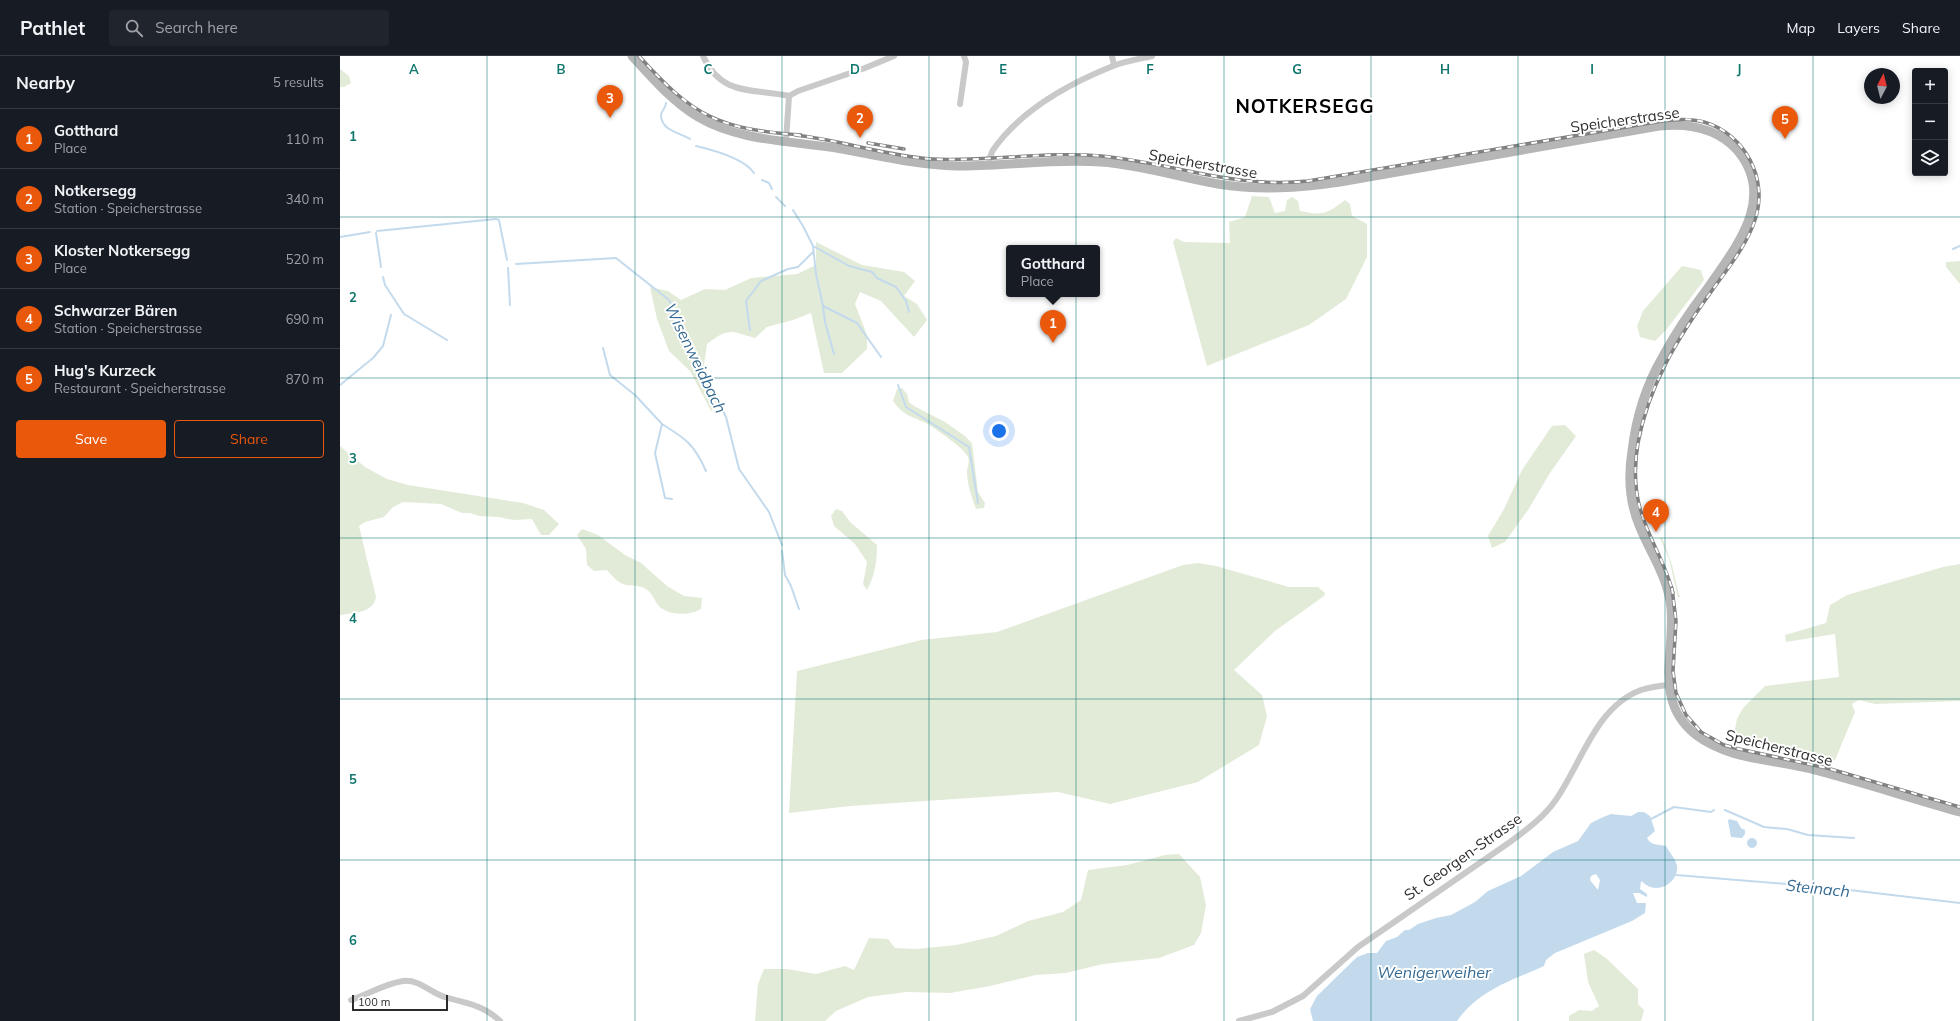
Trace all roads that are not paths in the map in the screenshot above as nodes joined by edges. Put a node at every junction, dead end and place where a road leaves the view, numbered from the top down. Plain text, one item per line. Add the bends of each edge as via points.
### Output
1 (632, 56) edge
2 (703, 56) edge
3 (894, 56) edge
4 (964, 56) edge
5 (1112, 56) edge
6 (1152, 56) edge
7 (1114, 65) junction
8 (789, 96) junction
9 (960, 104) dead end
10 (786, 141) junction
11 (989, 165) junction
12 (1668, 685) junction
13 (1960, 812) edge
14 (351, 1000) dead end
15 (500, 1021) edge
16 (1239, 1021) edge

1 - 10 main road, Speicherstrasse via 672,97 698,117 730,130
2 - 8 street via 719,79 733,87
3 - 8 street
4 - 9 street via 966,62
5 - 7 street
6 - 7 street
7 - 11 street via 1040,103 996,145 989,155
8 - 10 street
10 - 11 main road, Speicherstrasse via 921,163
11 - 12 main road, Speicherstrasse via 1063,160 1103,162 1218,184 1278,189 1340,182 1668,125 1702,128 1725,139 1741,155 1750,174 1754,195 1751,214 1734,250 1662,358 1644,398 1632,452 1632,503 1639,525 1664,577 1669,598 1671,627
12 - 13 main road, Speicherstrasse via 1676,710 1687,727 1719,748 1738,755 1826,773
12 - 16 street, St. Georgen-Strasse via 1641,690 1614,707 1589,741 1554,802 1534,823 1510,842 1358,947 1303,996 1272,1012
14 - 15 street via 387,985 410,981 444,997 475,1004

